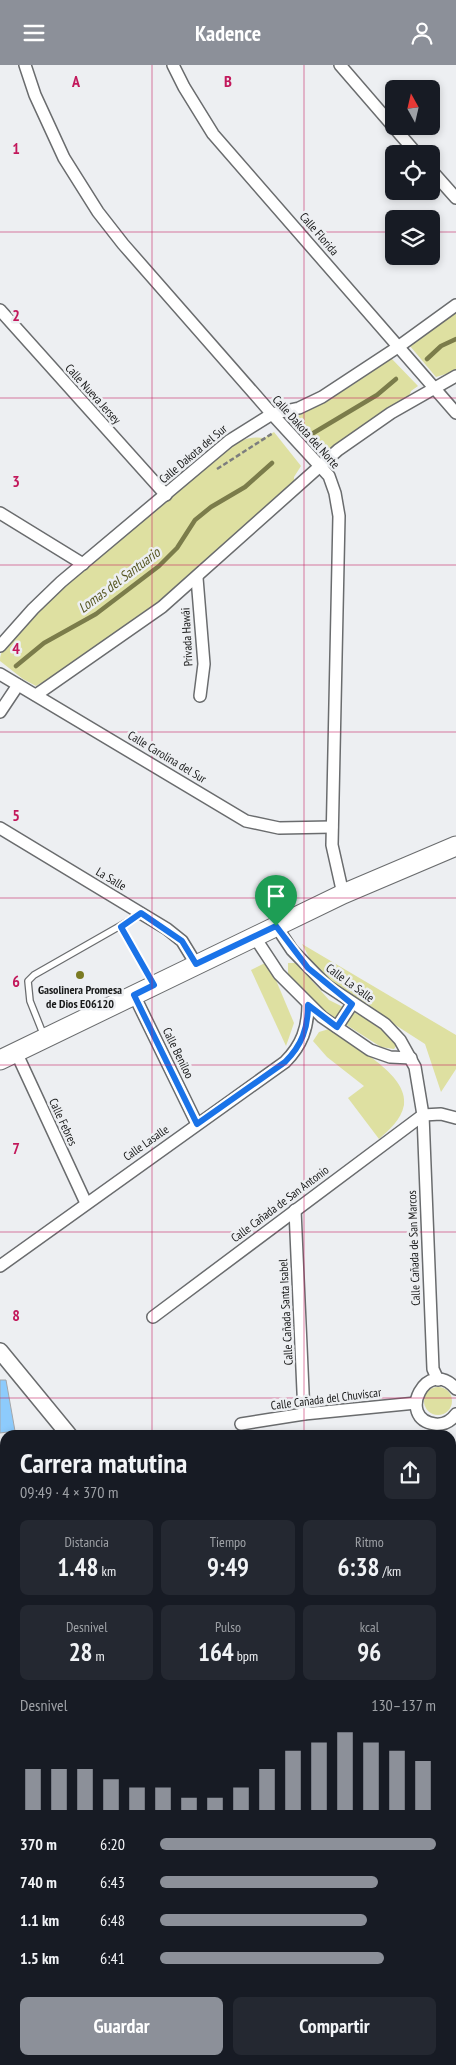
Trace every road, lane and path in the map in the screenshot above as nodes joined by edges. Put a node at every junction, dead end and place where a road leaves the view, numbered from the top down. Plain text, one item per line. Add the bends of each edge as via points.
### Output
1 (25, 65) edge
2 (173, 65) edge
3 (340, 65) edge
4 (409, 145) edge
5 (440, 180) edge
6 (456, 198) edge
7 (456, 305) edge
8 (0, 310) edge
9 (398, 347) junction
10 (456, 376) edge
11 (433, 387) junction
12 (456, 413) edge
13 (272, 415) junction
14 (282, 426) junction
15 (319, 465) junction
16 (210, 474) dead end
17 (166, 495) junction
18 (0, 513) edge
19 (82, 564) junction
20 (197, 577) junction
21 (0, 647) edge
22 (0, 674) edge
23 (18, 685) junction
24 (36, 695) junction
25 (200, 696) dead end
26 (0, 712) edge
27 (332, 827) junction
28 (0, 828) edge
29 (456, 846) edge
30 (343, 894) junction
31 (141, 913) junction
32 (276, 926) junction
33 (121, 927) junction
34 (254, 936) junction
35 (196, 964) junction
36 (154, 985) junction
37 (134, 995) junction
38 (352, 1004) junction
39 (308, 1005) junction
40 (337, 1027) junction
41 (44, 1038) junction
42 (8, 1056) edge
43 (411, 1058) junction
44 (423, 1115) junction
45 (456, 1118) edge
46 (197, 1124) junction
47 (86, 1203) junction
48 (295, 1210) junction
49 (0, 1266) edge
50 (153, 1317) dead end
51 (0, 1351) edge
52 (438, 1380) junction
53 (456, 1389) edge
54 (416, 1403) junction
55 (304, 1414) junction
56 (456, 1415) edge
57 (241, 1424) dead end
58 (442, 1429) edge
59 (64, 1430) edge

1 - 13 street, Calle Dakota del Norte via 64,158 98,212
2 - 9 street, Calle Florida via 214,134
3 - 4 street
5 - 6 street
7 - 9 street, Calle Dakota del Sur
8 - 17 street, Calle Nueva Jersey
9 - 11 street, Calle Florida
9 - 13 street, Calle Dakota del Sur via 322,397 299,408
10 - 11 street
11 - 12 street, Calle Florida
11 - 15 street
13 - 14 street, Calle Dakota del Norte
13 - 17 street, Calle Dakota del Sur via 228,441
14 - 15 street, Calle Dakota del Norte
14 - 16 path
15 - 20 street
15 - 27 street, Calle Dakota del Norte via 329,476 339,516
17 - 19 street, Calle Dakota del Sur
18 - 19 street
19 - 21 street, Calle Dakota del Sur via 33,609
20 - 24 street via 135,627
20 - 25 street, Privada Hawái via 204,664
22 - 23 street, Calle Carolina del Sur
23 - 24 street, Calle Carolina del Sur
23 - 26 street
24 - 27 street, Calle Carolina del Sur via 246,821 279,828
27 - 30 street, Calle Dakota del Norte via 332,845
28 - 31 street, La Salle
29 - 30 main road
30 - 32 main road
31 - 33 lane
31 - 35 street, La Salle via 182,941
32 - 34 main road
32 - 38 street, Calle La Salle via 308,968
33 - 36 lane
33 - 41 lane via 28,981 30,1001
34 - 35 main road
34 - 39 street via 279,974
35 - 36 main road
36 - 37 main road
37 - 41 main road
37 - 46 street, Calle Beniloo
38 - 40 street
38 - 43 street, Calle La Salle via 385,1024 400,1039
39 - 40 street
39 - 46 street, Calle Lasalle via 303,1038 294,1053
40 - 43 street via 370,1050 390,1057
41 - 42 main road
42 - 47 street, Calle Febres
43 - 44 street, Calle La Salle via 419,1081
44 - 45 street via 441,1114
44 - 48 street, Calle Cañada de San Antonio
44 - 52 street, Calle Cañada de San Marcos via 433,1369
46 - 47 street, Calle Lasalle
47 - 49 street, Calle Lasalle
48 - 50 street, Calle Cañada de San Antonio
48 - 55 street, Calle Cañada Santa Isabel
51 - 59 street
52 - 53 street via 450,1383
52 - 54 street via 420,1389
54 - 55 street, Calle Cañada del Chuvíscar
54 - 58 street via 421,1416
55 - 57 street, Calle Cañada del Chuvíscar
56 - 58 street

